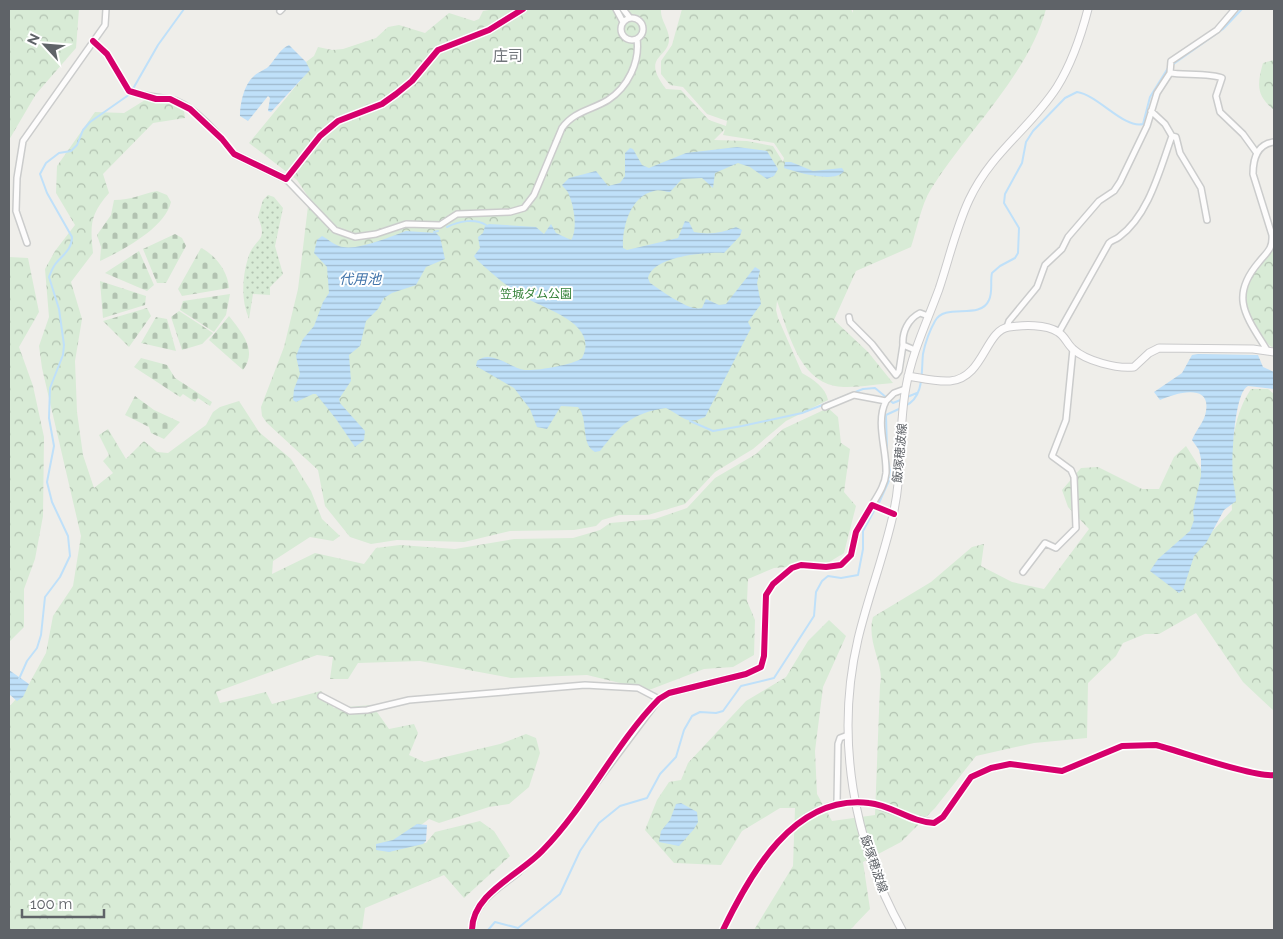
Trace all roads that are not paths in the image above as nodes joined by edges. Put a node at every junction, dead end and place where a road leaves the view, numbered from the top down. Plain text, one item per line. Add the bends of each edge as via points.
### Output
1 (106, 9) edge
2 (523, 9) edge
3 (616, 9) edge
4 (624, 9) edge
5 (1088, 9) edge
6 (1235, 9) edge
7 (630, 18) junction
8 (623, 22) junction
9 (637, 39) junction
10 (93, 41) junction
11 (1170, 72) junction
12 (1151, 111) junction
13 (1172, 136) junction
14 (1274, 142) edge
15 (1256, 152) junction
16 (234, 154) joint
17 (286, 179) junction
18 (1207, 220) dead end
19 (27, 243) dead end
20 (928, 316) junction
21 (849, 317) dead end
22 (1007, 327) junction
23 (1058, 332) junction
24 (903, 345) junction
25 (1073, 349) junction
26 (914, 350) junction
27 (1271, 351) edge
28 (908, 376) junction
29 (905, 390) junction
30 (886, 401) junction
31 (825, 407) dead end
32 (872, 505) junction
33 (894, 514) junction
34 (1023, 572) dead end
35 (321, 696) dead end
36 (659, 699) junction
37 (848, 736) junction
38 (1274, 775) edge
39 (837, 804) junction
40 (518, 872) joint
41 (472, 930) edge
42 (723, 930) edge
43 (902, 930) edge

1 - 10 street via 105,24
2 - 17 main road via 488,30 438,50 412,80 382,104 338,121 320,136
3 - 8 street
4 - 7 street
5 - 20 main road, 飯塚穂波線 via 1072,58 1057,86 997,154 975,188
6 - 11 street via 1217,30 1171,63
7 - 8 street
7 - 9 street via 637,19 643,28
8 - 9 street via 623,36
9 - 17 street via 637,58 626,81 609,99 568,119 534,195 520,210 459,213 440,225 406,224 355,237 335,230
10 - 16 street via 107,54 129,91 156,99 170,99 190,108
10 - 19 street via 23,141 16,211
11 - 12 street
11 - 15 street via 1189,76 1218,75 1222,78 1216,96 1220,112
12 - 13 street
12 - 22 street via 1120,182 1099,201 1068,237 1062,249 1045,265 1037,287
13 - 18 street via 1176,137 1180,153 1201,188
13 - 23 street via 1143,206 1118,238 1109,243
14 - 15 street
15 - 27 street via 1253,174 1272,245 1248,276 1241,294 1247,318
16 - 17 main road
20 - 24 street via 920,313 912,319 903,332
20 - 26 main road, 飯塚穂波線
21 - 24 street via 896,375
22 - 23 main road via 1043,327
22 - 28 main road via 996,336 973,370 962,378 950,381
23 - 25 main road
24 - 26 street
25 - 27 main road via 1115,368 1134,367 1159,348
25 - 34 street via 1066,420 1052,456 1071,470 1074,477 1076,528 1056,548 1045,543
26 - 28 main road, 飯塚穂波線
28 - 29 main road, 飯塚穂波線
29 - 30 street via 894,393
29 - 33 main road, 飯塚穂波線
30 - 31 street via 854,395
30 - 32 street via 881,419 886,473
32 - 33 street
32 - 36 street via 856,532 851,555 841,565 801,565 792,568 773,584 766,595 761,667 746,674 669,693
33 - 37 main road, 飯塚穂波線 via 852,671
35 - 36 street via 350,712 409,700 585,685 638,688
36 - 40 street via 561,830
37 - 39 street via 840,738 838,744
37 - 43 main road, 飯塚穂波線 via 853,794 865,842 887,903
38 - 39 street, bridge via 1240,770 1147,744 1122,746 1062,771 1010,764 991,768 971,777 943,817 934,822 870,803
39 - 42 street via 811,813 785,835 738,899
40 - 41 main road via 478,906

